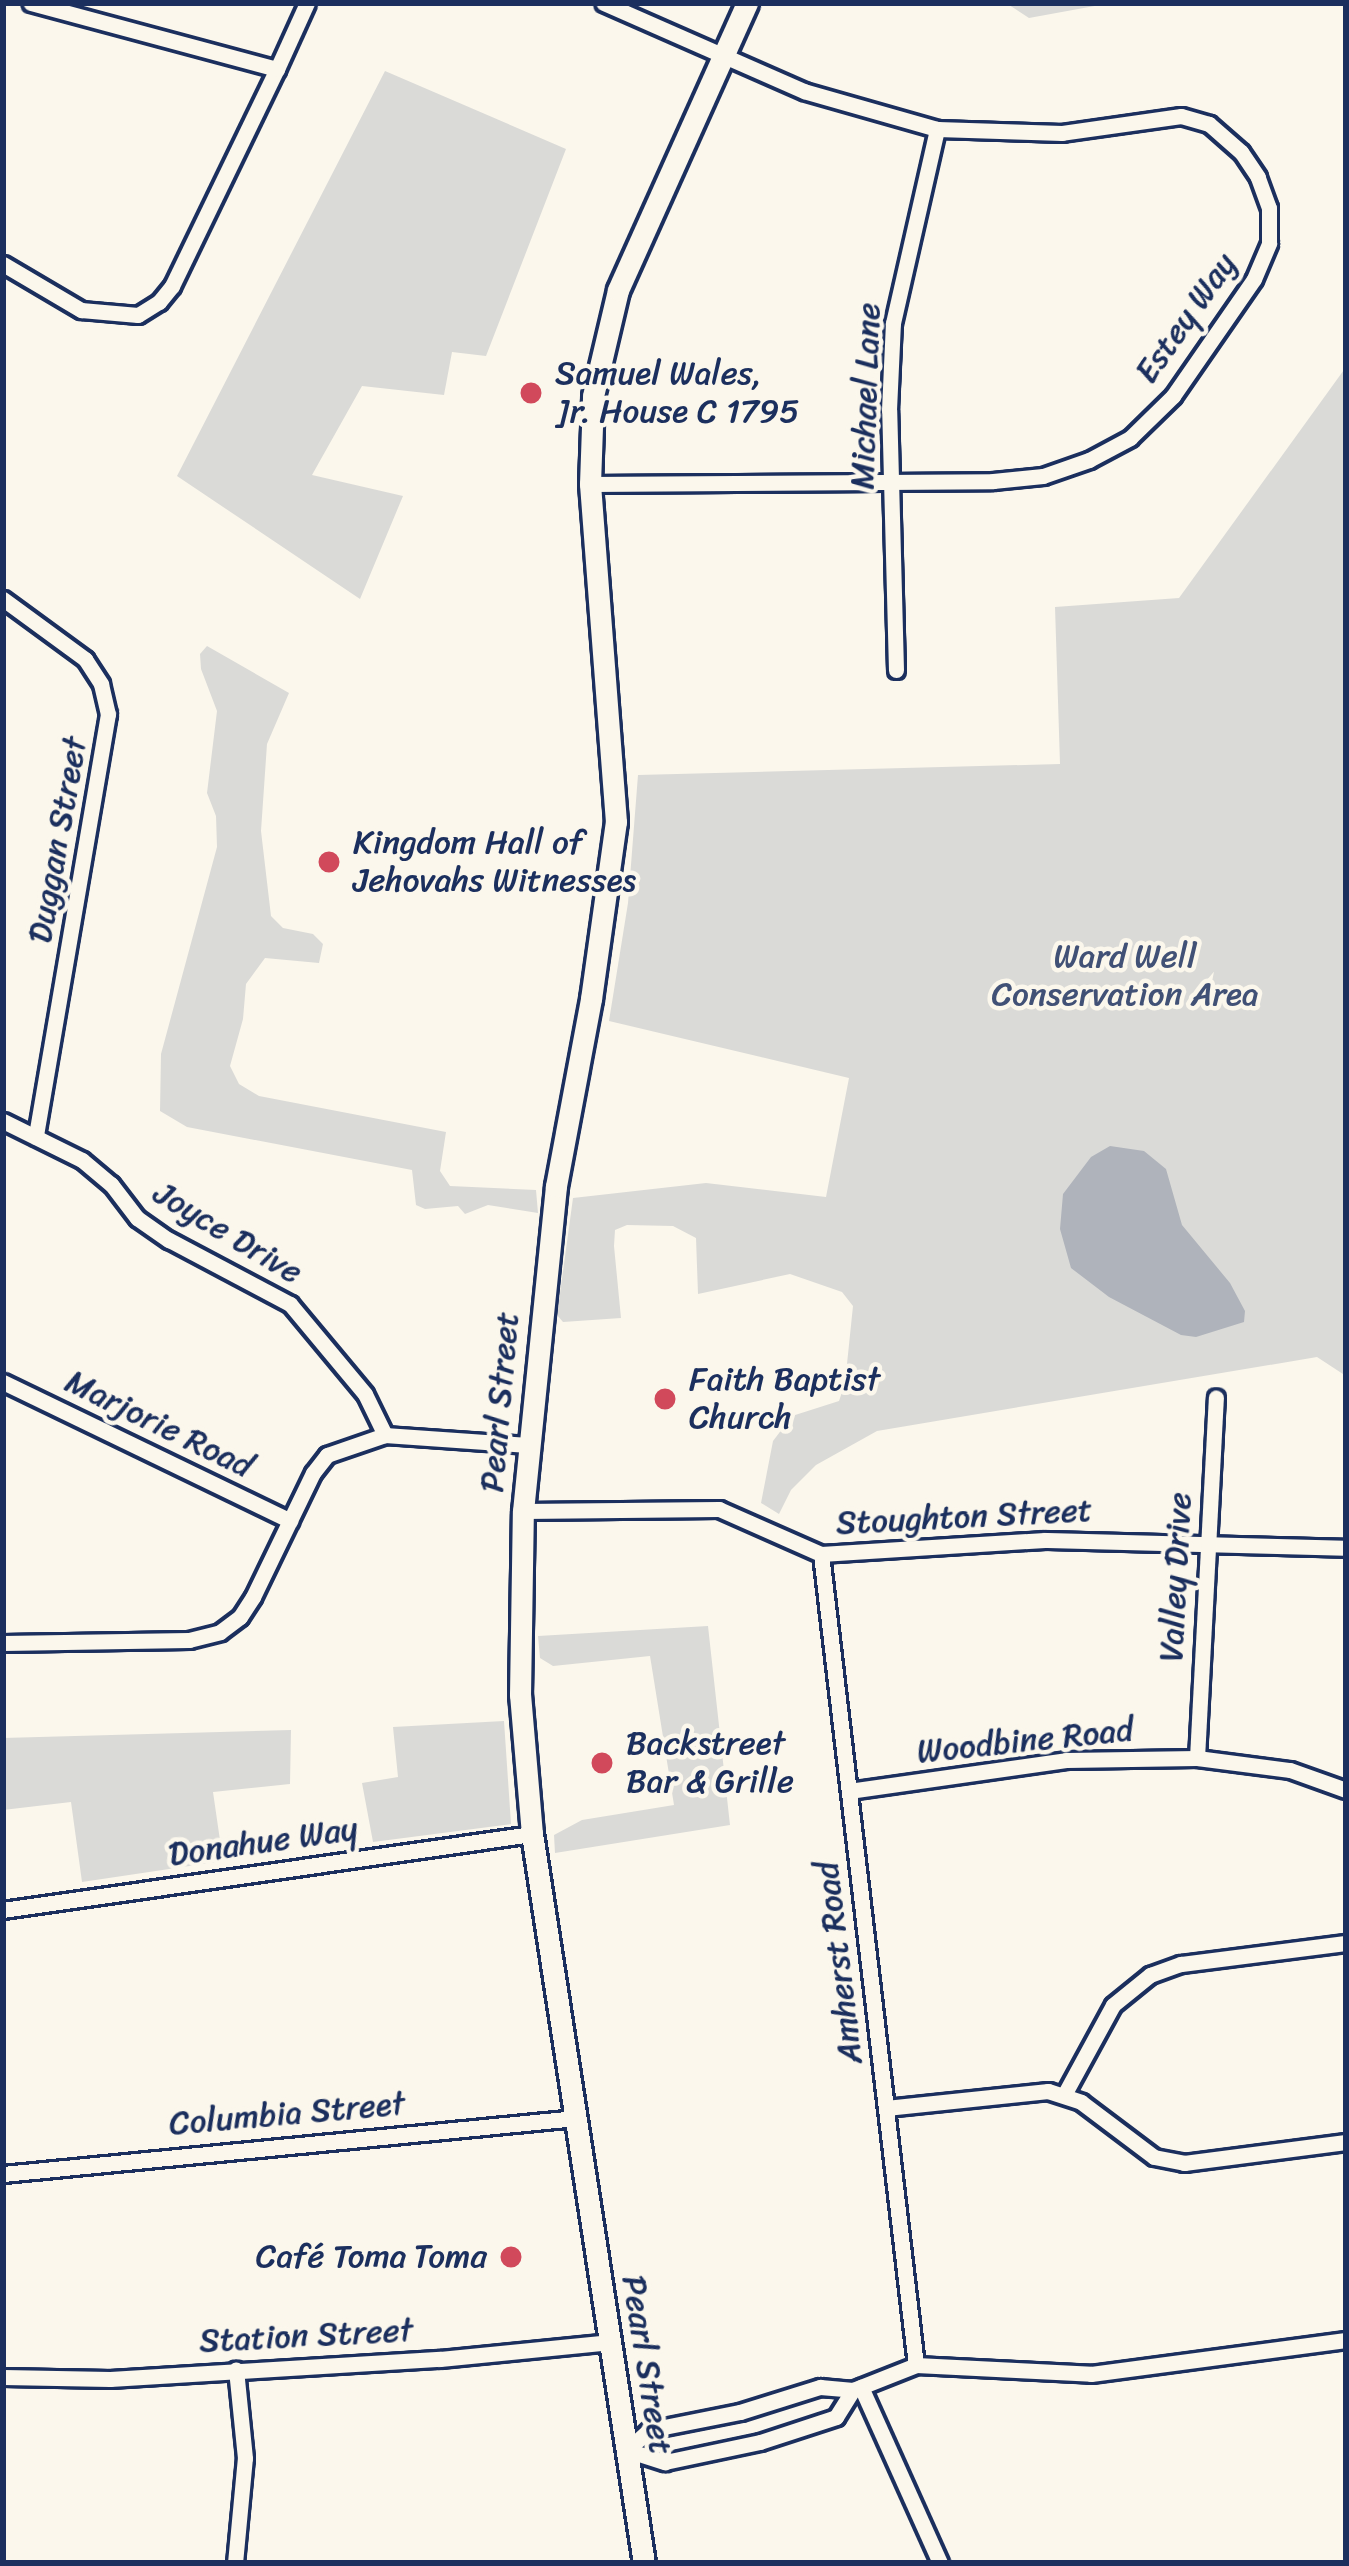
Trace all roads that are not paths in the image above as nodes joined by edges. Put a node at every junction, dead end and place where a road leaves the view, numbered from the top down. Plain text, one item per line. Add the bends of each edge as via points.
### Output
1 (31, 3) edge
2 (308, 3) edge
3 (604, 3) edge
4 (747, 3) edge
5 (723, 56) junction
6 (278, 69) junction
7 (937, 129) junction
8 (3, 264) edge
9 (892, 482) junction
10 (590, 484) junction
11 (3, 599) edge
12 (896, 670) dead end
13 (3, 1121) edge
14 (36, 1137) junction
15 (3, 1382) edge
16 (1216, 1398) dead end
17 (386, 1435) junction
18 (527, 1445) junction
19 (523, 1511) junction
20 (290, 1521) junction
21 (1208, 1542) junction
22 (1346, 1548) edge
23 (821, 1554) junction
24 (3, 1643) edge
25 (1197, 1758) junction
26 (1346, 1790) edge
27 (849, 1791) junction
28 (532, 1834) junction
29 (3, 1910) edge
30 (1346, 1943) edge
31 (1064, 2095) junction
32 (886, 2108) junction
33 (576, 2118) junction
34 (1346, 2142) edge
35 (3, 2174) edge
36 (1346, 2340) edge
37 (611, 2342) junction
38 (916, 2365) junction
39 (236, 2369) junction
40 (3, 2377) edge
41 (858, 2389) junction
42 (627, 2450) junction
43 (236, 2563) edge
44 (644, 2563) edge
45 (940, 2563) edge

1 - 6 street
2 - 6 street
3 - 5 street, Estey Way
4 - 5 main road, Pearl Street
5 - 7 street, Estey Way via 872,114
5 - 10 main road, Pearl Street via 602,342
6 - 8 street via 172,286 138,316 81,310
7 - 9 street, Michael Lane via 893,323
7 - 9 street, Estey Way via 1061,133 1181,116 1209,124 1258,177 1269,243 1254,279 1173,396 1130,438 1043,476
9 - 10 street, Estey Way
9 - 12 street, Michael Lane
10 - 18 main road, Pearl Street via 616,822 556,1186
11 - 14 street, Duggan Street via 85,658 108,713
13 - 14 street, Joyce Drive
14 - 17 street, Joyce Drive via 96,1171 153,1230 290,1304 364,1394
15 - 20 street, Marjorie Road
16 - 21 street, Valley Drive
17 - 18 street
17 - 20 street via 327,1455
18 - 19 main road, Pearl Street
19 - 23 street, Stoughton Street via 719,1509
19 - 28 main road, Pearl Street via 520,1695
20 - 24 street via 253,1598 220,1632 189,1640
21 - 22 street, Stoughton Street
21 - 23 street, Stoughton Street via 1045,1540
21 - 25 street, Valley Drive
23 - 27 street, Amherst Road
25 - 26 street, Woodbine Road via 1290,1770
25 - 27 street, Woodbine Road via 1066,1760
27 - 32 street, Amherst Road
28 - 29 street, Donahue Way
28 - 33 main road, Pearl Street
30 - 31 street via 1150,1975 1113,2005
31 - 32 street via 1031,2090
31 - 34 street via 1167,2162
32 - 38 street, Amherst Road
33 - 35 street, Columbia Street
33 - 37 main road, Pearl Street
36 - 38 street via 1090,2374
37 - 39 street, Station Street
37 - 42 main road, Pearl Street
38 - 41 street
39 - 40 street, Station Street
39 - 43 street via 245,2474
41 - 42 street via 820,2386 650,2429
41 - 42 street via 836,2417 760,2442 665,2462
41 - 45 street
42 - 44 main road, Pearl Street

